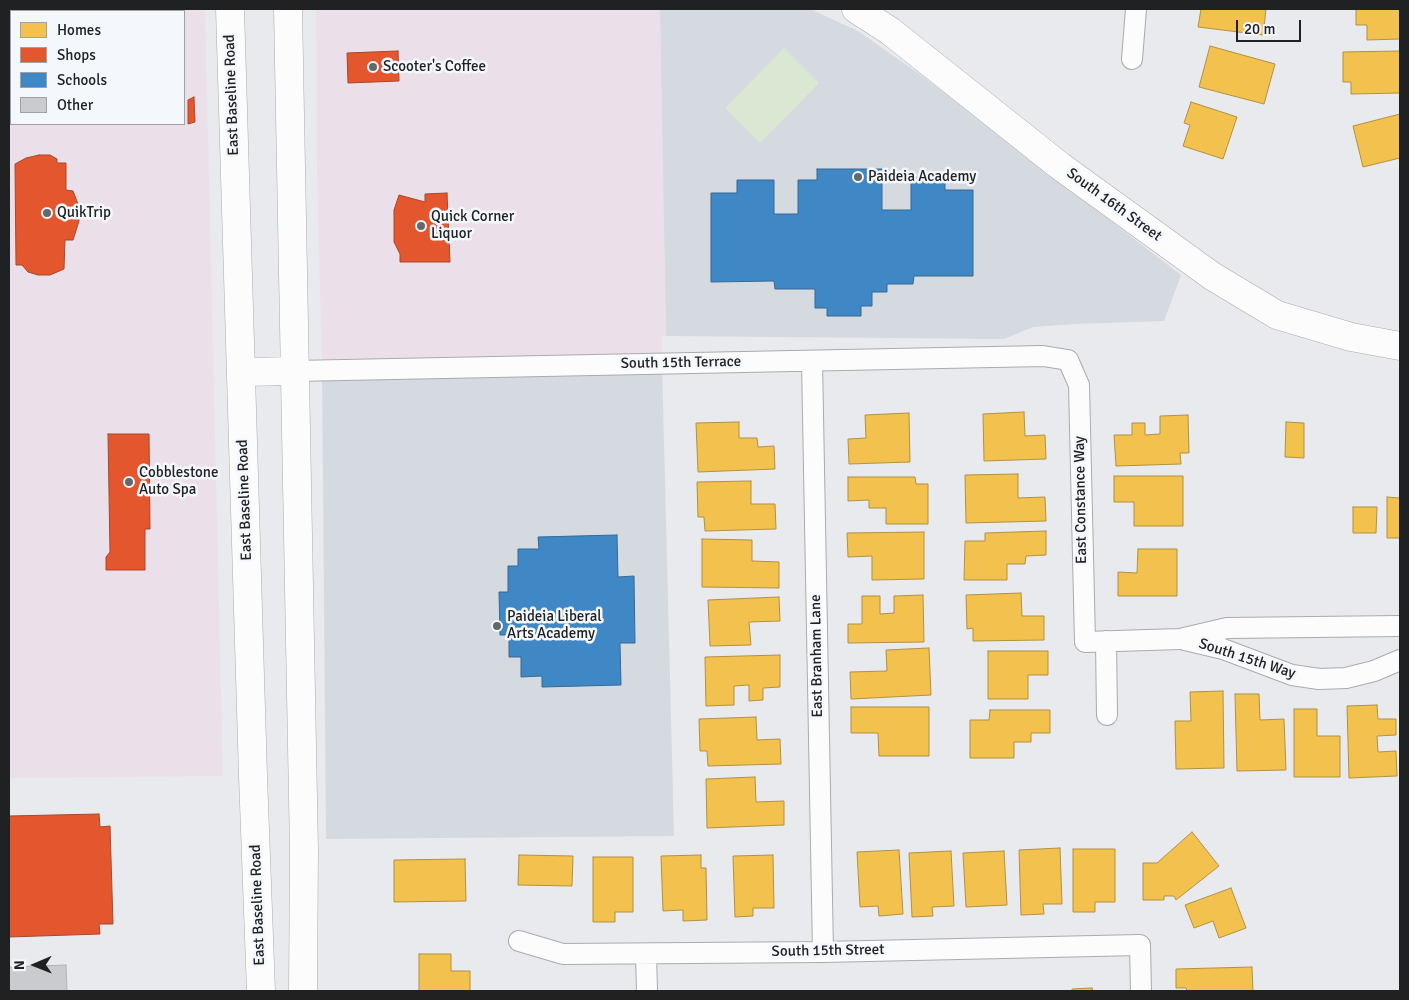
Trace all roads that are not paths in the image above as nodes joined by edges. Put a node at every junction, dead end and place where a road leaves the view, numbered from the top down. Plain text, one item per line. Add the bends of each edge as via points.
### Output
1 (230, 9) edge
2 (288, 9) edge
3 (856, 9) edge
4 (1136, 9) edge
5 (1132, 59) dead end
6 (1400, 346) edge
7 (1068, 360) joint
8 (812, 361) junction
9 (294, 371) junction
10 (241, 372) junction
11 (1400, 626) edge
12 (1180, 638) junction
13 (1106, 641) junction
14 (1085, 642) joint
15 (1400, 660) edge
16 (1107, 715) dead end
17 (519, 941) dead end
18 (822, 952) junction
19 (646, 954) junction
20 (262, 991) edge
21 (303, 991) edge
22 (647, 991) edge
23 (1140, 991) edge

1 - 10 main road, East Baseline Road
2 - 9 main road
3 - 6 main road, South 16th Street via 890,31 1060,166 1212,276 1277,314 1351,336
4 - 5 street
7 - 8 street, South 15th Terrace via 1042,356
7 - 14 street, East Constance Way via 1079,385
8 - 9 street, South 15th Terrace
8 - 18 street, East Branham Lane
9 - 10 main road
9 - 21 main road via 304,851
10 - 20 main road, East Baseline Road
11 - 12 street, South 15th Way via 1227,628
12 - 13 street, South 15th Way
12 - 15 street, South 15th Way via 1223,649 1292,675 1318,679 1364,674
13 - 14 street, South 15th Way
13 - 16 street
17 - 19 street, South 15th Street via 563,954
18 - 19 street, South 15th Street
18 - 23 street, South 15th Street via 1140,945
19 - 22 street

